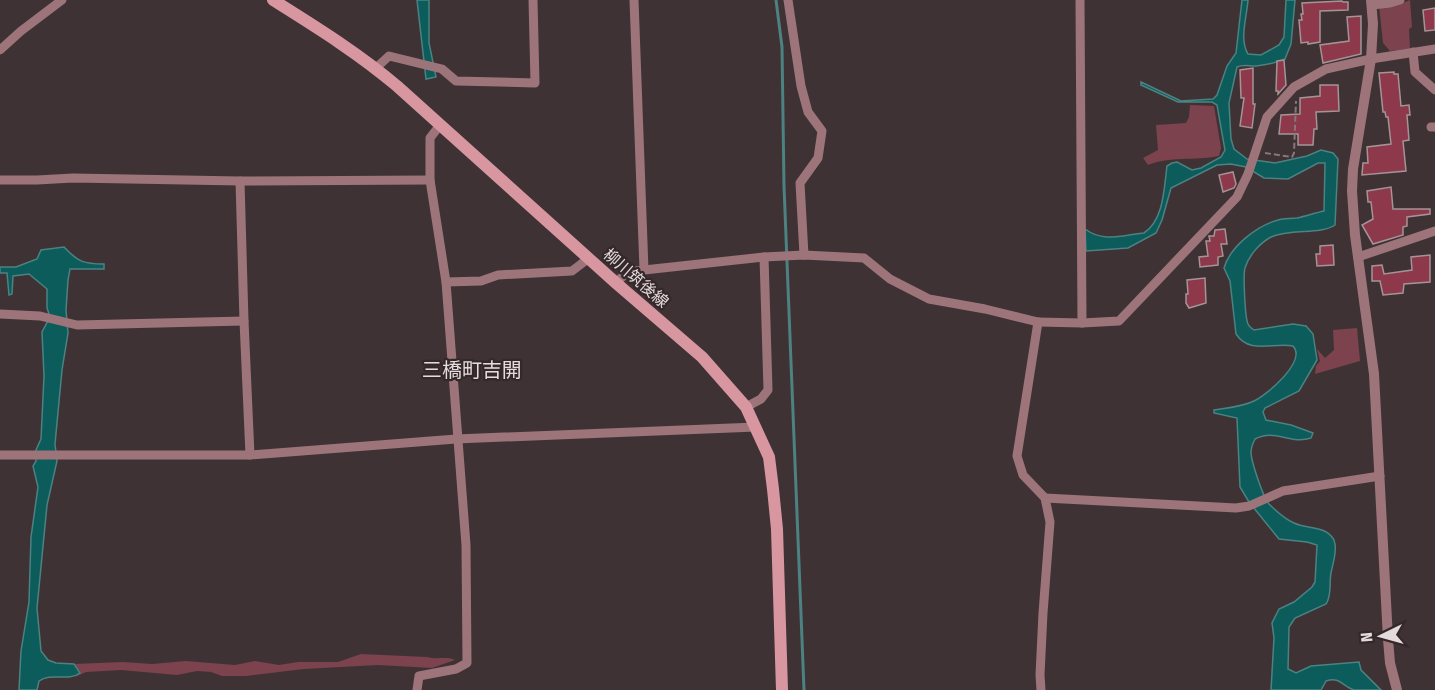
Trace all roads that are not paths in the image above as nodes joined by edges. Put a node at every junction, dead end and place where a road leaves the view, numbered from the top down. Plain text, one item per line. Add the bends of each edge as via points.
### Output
1 (62, 0) edge
2 (273, 0) edge
3 (533, 0) edge
4 (634, 0) edge
5 (788, 0) edge
6 (1080, 0) edge
7 (1400, 0) edge
8 (1371, 3) edge
9 (1435, 49) edge
10 (0, 50) edge
11 (1413, 52) junction
12 (1371, 59) junction
13 (376, 68) junction
14 (1435, 90) edge
15 (440, 125) junction
16 (0, 180) edge
17 (430, 180) junction
18 (240, 181) junction
19 (1435, 231) edge
20 (804, 255) junction
21 (764, 257) junction
22 (1358, 257) junction
23 (589, 258) junction
24 (644, 270) junction
25 (446, 282) junction
26 (616, 283) junction
27 (0, 314) edge
28 (243, 321) junction
29 (1038, 322) junction
30 (1082, 323) junction
31 (746, 407) junction
32 (756, 427) junction
33 (456, 440) junction
34 (0, 455) edge
35 (250, 455) junction
36 (1380, 476) junction
37 (1045, 498) junction
38 (417, 690) edge
39 (782, 690) edge
40 (1041, 690) edge
41 (1397, 690) edge

1 - 10 street
2 - 13 main road, 柳川筑後線
3 - 13 street via 535,83 456,81 442,69 389,56
4 - 24 street
5 - 20 street via 801,86 808,112 822,131 818,158 800,183
6 - 30 street
7 - 8 street
8 - 12 street
9 - 11 street
11 - 12 street
11 - 14 street via 1415,72
12 - 22 street via 1352,180
12 - 30 street via 1326,69 1296,86 1267,117 1237,197 1119,321
13 - 15 main road, 柳川筑後線
15 - 17 street via 430,138
15 - 23 main road, 柳川筑後線
16 - 18 street
17 - 18 street
17 - 25 street
18 - 28 street
19 - 22 street
20 - 21 street
20 - 29 street via 864,258 890,279 929,299
21 - 24 street
21 - 31 street via 768,390
22 - 36 street via 1374,374
23 - 25 street via 572,271
23 - 26 main road, 柳川筑後線
24 - 26 street via 628,271
25 - 33 street
26 - 31 main road, 柳川筑後線 via 702,357
27 - 28 street via 40,316 78,325
28 - 35 street
29 - 30 street
29 - 37 street via 1017,456 1023,475
31 - 32 main road, 柳川筑後線
32 - 33 street
32 - 39 main road, 柳川筑後線 via 769,457 777,529
33 - 35 street
33 - 38 street via 466,545 467,663 419,676
34 - 35 street
36 - 37 street via 1283,491 1236,508
36 - 41 street via 1388,639
37 - 40 street via 1050,542 1042,613

